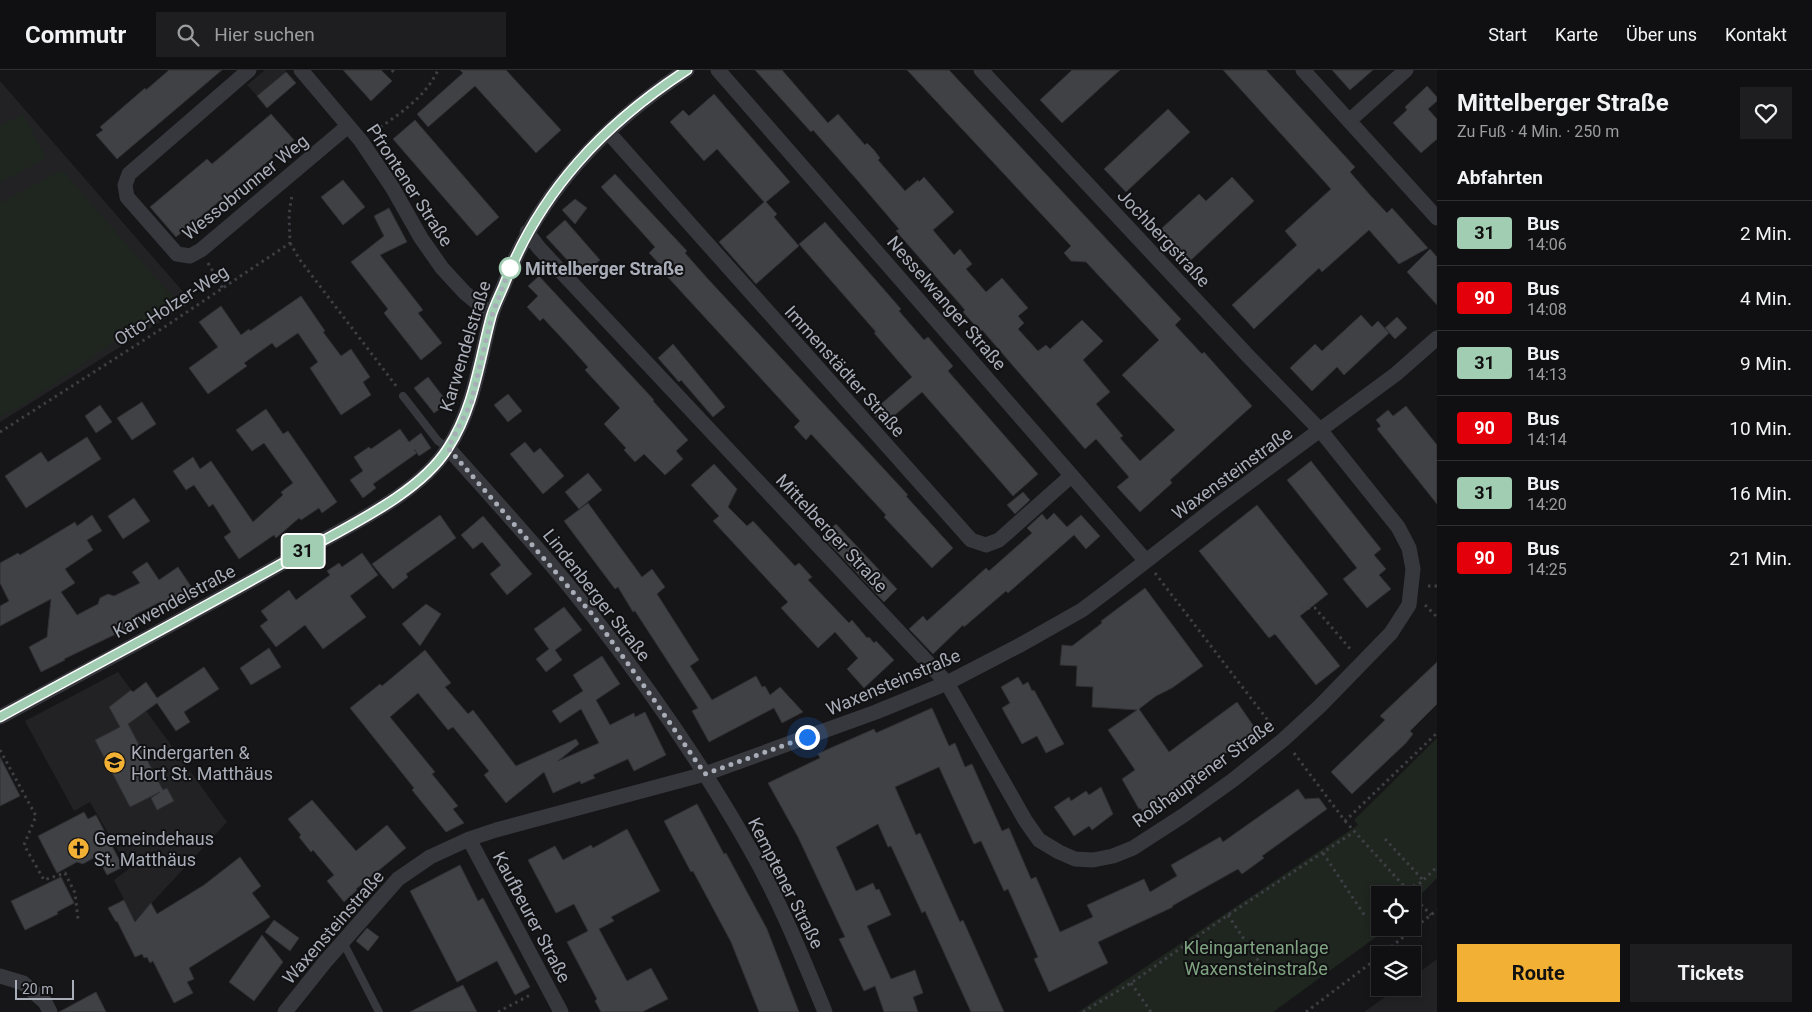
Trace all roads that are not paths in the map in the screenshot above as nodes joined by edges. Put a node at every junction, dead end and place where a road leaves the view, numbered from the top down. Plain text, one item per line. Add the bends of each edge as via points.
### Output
1 (249, 70) edge
2 (301, 70) edge
3 (687, 70) edge
4 (718, 70) edge
5 (981, 70) edge
6 (1302, 70) edge
7 (1406, 70) edge
8 (1349, 121) junction
9 (348, 126) junction
10 (608, 132) junction
11 (1437, 218) edge
12 (527, 232) junction
13 (492, 315) junction
14 (1437, 338) edge
15 (403, 396) road end
16 (1321, 431) junction
17 (448, 448) junction
18 (1071, 476) junction
19 (1146, 560) junction
20 (947, 682) junction
21 (0, 717) edge
22 (705, 774) junction
23 (469, 839) junction
24 (343, 942) junction
25 (0, 976) edge
26 (50, 1012) edge
27 (285, 1012) edge
28 (379, 1012) edge
29 (561, 1012) edge
30 (825, 1012) edge

1 - 9 street, Wessobrunner Weg via 129,174 125,185 128,197 177,254 190,256 201,250
2 - 9 street, Pfrontener Straße
3 - 10 street, Karwendelstraße
4 - 18 street, Nesselwanger Straße
5 - 16 street, Jochbergstraße
6 - 8 street
7 - 8 street
8 - 11 street
9 - 13 street, Pfrontener Straße via 392,187 442,268
10 - 12 street, Karwendelstraße via 566,175
10 - 18 street, Immenstädter Straße via 971,540 986,545 999,540
12 - 13 street, Karwendelstraße
12 - 20 street, Mittelberger Straße
13 - 17 street, Karwendelstraße via 471,403
14 - 16 street, Waxensteinstraße
15 - 17 lane via 438,441
16 - 19 street, Waxensteinstraße
16 - 20 street, Roßhauptener Straße via 1398,527 1409,548 1414,569 1409,605 1391,633 1320,706 1283,740 1191,810 1133,848 1113,856 1093,860 1059,852 1040,840 1025,820
17 - 21 street, Karwendelstraße via 412,487 367,515 220,599
17 - 22 street, Lindenberger Straße via 592,614
18 - 19 street, Nesselwanger Straße
19 - 20 street, Waxensteinstraße via 1082,610
20 - 22 street, Waxensteinstraße via 876,712
22 - 23 street, Waxensteinstraße
22 - 30 street, Kemptener Straße via 750,848 792,932
23 - 24 street, Waxensteinstraße via 430,857 398,879
23 - 29 street, Kaufbeurer Straße
24 - 27 street, Waxensteinstraße
24 - 28 lane
25 - 26 street via 22,983 45,1002

